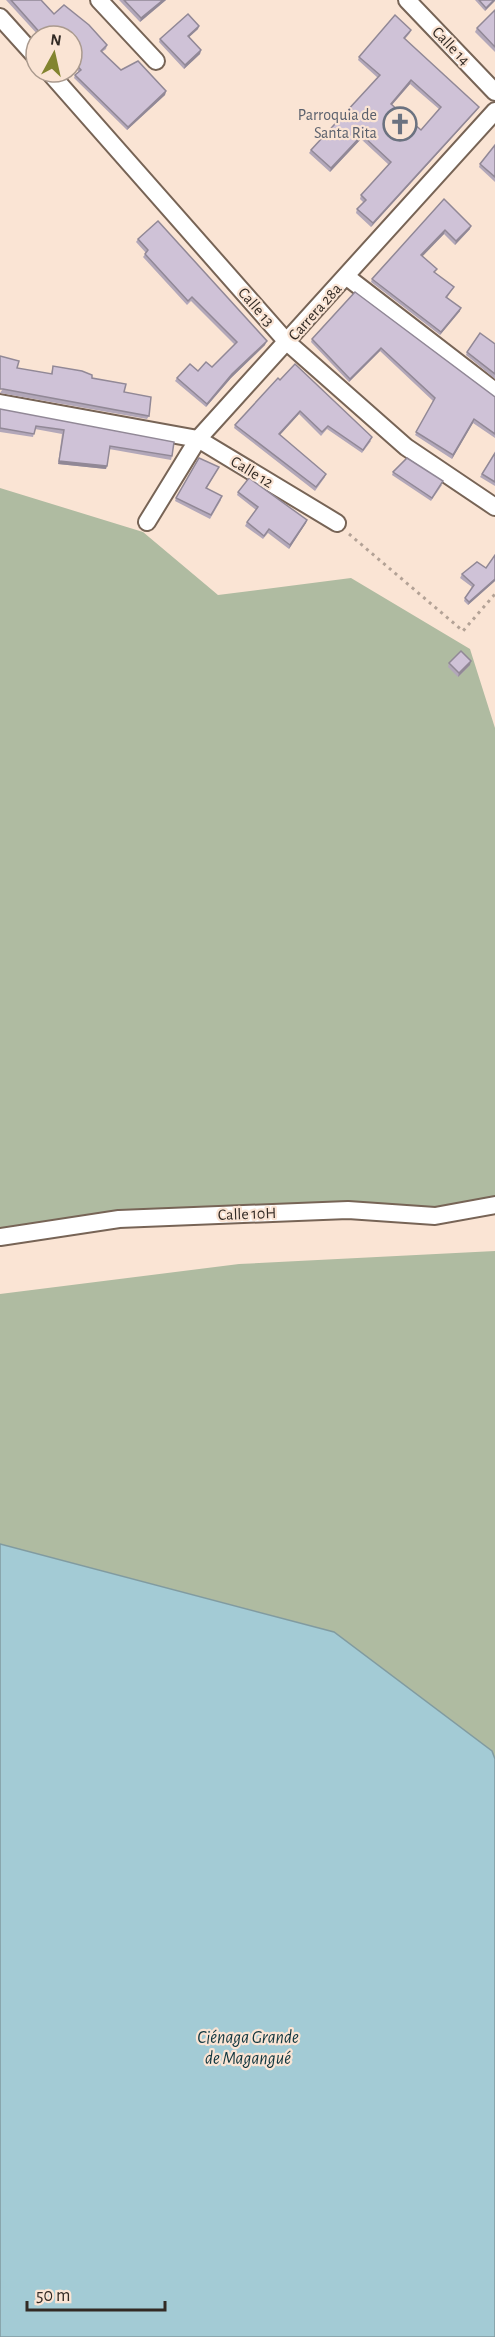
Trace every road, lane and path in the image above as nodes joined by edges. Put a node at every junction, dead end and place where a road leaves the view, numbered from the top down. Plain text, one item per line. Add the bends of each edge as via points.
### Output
1 (99, 0) edge
2 (407, 0) edge
3 (0, 17) edge
4 (24, 44) edge
5 (156, 61) dead end
6 (60, 84) edge
7 (495, 92) edge
8 (495, 111) edge
9 (347, 277) junction
10 (287, 342) junction
11 (495, 391) edge
12 (0, 403) edge
13 (198, 439) junction
14 (495, 507) edge
15 (147, 522) dead end
16 (337, 524) joint
17 (495, 594) edge
18 (495, 1205) edge
19 (0, 1237) edge

1 - 5 street
2 - 7 street, Calle 14
3 - 4 street
6 - 10 street, Calle 13
8 - 9 street, Carrera 28a
9 - 10 street, Carrera 28a
9 - 11 street
10 - 13 street, Carrera 28a
10 - 14 street, Calle 13 via 406,447
12 - 13 street, Calle 12
13 - 15 street, Carrera 28a
13 - 16 street, Calle 12
16 - 17 path via 463,631
18 - 19 street, Calle 10H via 435,1216 348,1210 119,1218

